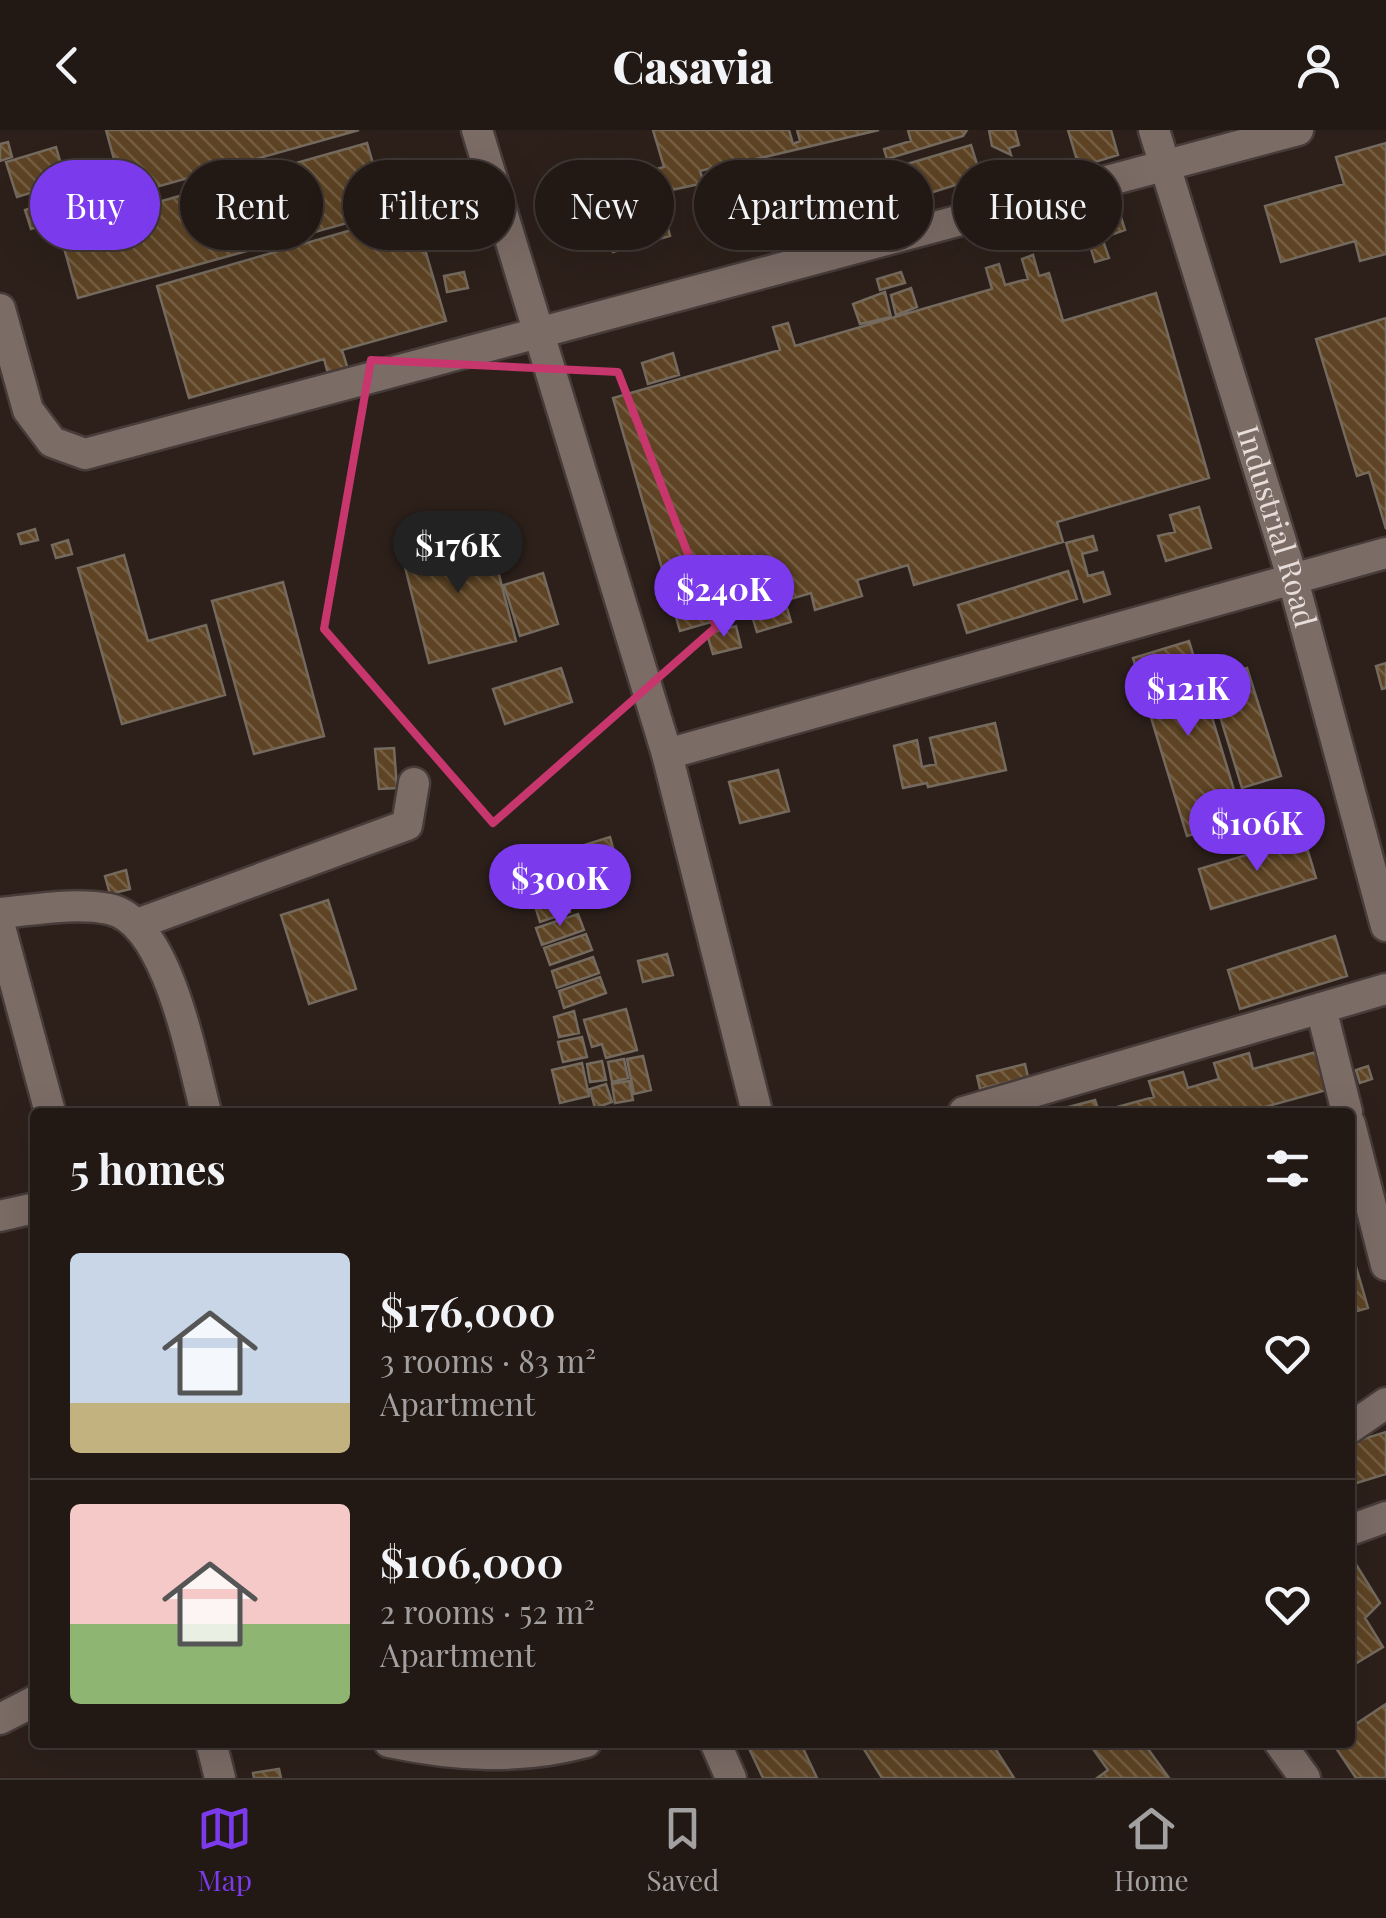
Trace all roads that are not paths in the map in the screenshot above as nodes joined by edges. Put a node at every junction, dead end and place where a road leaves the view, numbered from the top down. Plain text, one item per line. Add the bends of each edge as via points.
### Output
1 (478, 130) edge
2 (1154, 130) edge
3 (1298, 130) edge
4 (1165, 167) junction
5 (0, 308) edge
6 (541, 333) junction
7 (1386, 553) edge
8 (1293, 580) junction
9 (667, 754) junction
10 (414, 783) dead end
11 (0, 913) edge
12 (137, 924) junction
13 (1386, 926) edge
14 (0, 927) edge
15 (1386, 989) edge
16 (1320, 1008) junction
17 (49, 1108) edge
18 (205, 1108) edge
19 (757, 1108) edge
20 (978, 1108) edge
21 (1346, 1108) edge
22 (1355, 1144) edge
23 (30, 1209) edge
24 (0, 1216) edge
25 (1386, 1265) edge
26 (1386, 1403) edge
27 (1355, 1425) edge
28 (1386, 1517) edge
29 (1355, 1528) edge
30 (30, 1704) edge
31 (0, 1719) edge
32 (212, 1748) edge
33 (416, 1748) edge
34 (565, 1748) edge
35 (717, 1748) edge
36 (1283, 1748) edge
37 (220, 1778) edge
38 (730, 1778) edge
39 (1305, 1778) edge

1 - 6 lane
2 - 4 lane, Industrial Road
3 - 4 lane
4 - 6 lane
4 - 8 lane, Industrial Road
5 - 6 lane via 28,410 52,442 85,454
6 - 9 lane
7 - 8 lane
8 - 9 lane
8 - 13 lane, Industrial Road
9 - 19 lane
10 - 12 lane via 407,825
11 - 12 lane via 112,909
12 - 18 lane via 169,977
14 - 17 lane
15 - 16 lane
16 - 20 lane
16 - 21 lane
22 - 25 lane
23 - 24 lane
26 - 27 lane
28 - 29 lane
30 - 31 lane
32 - 37 lane
33 - 34 lane via 537,1756
35 - 38 lane
36 - 39 lane

